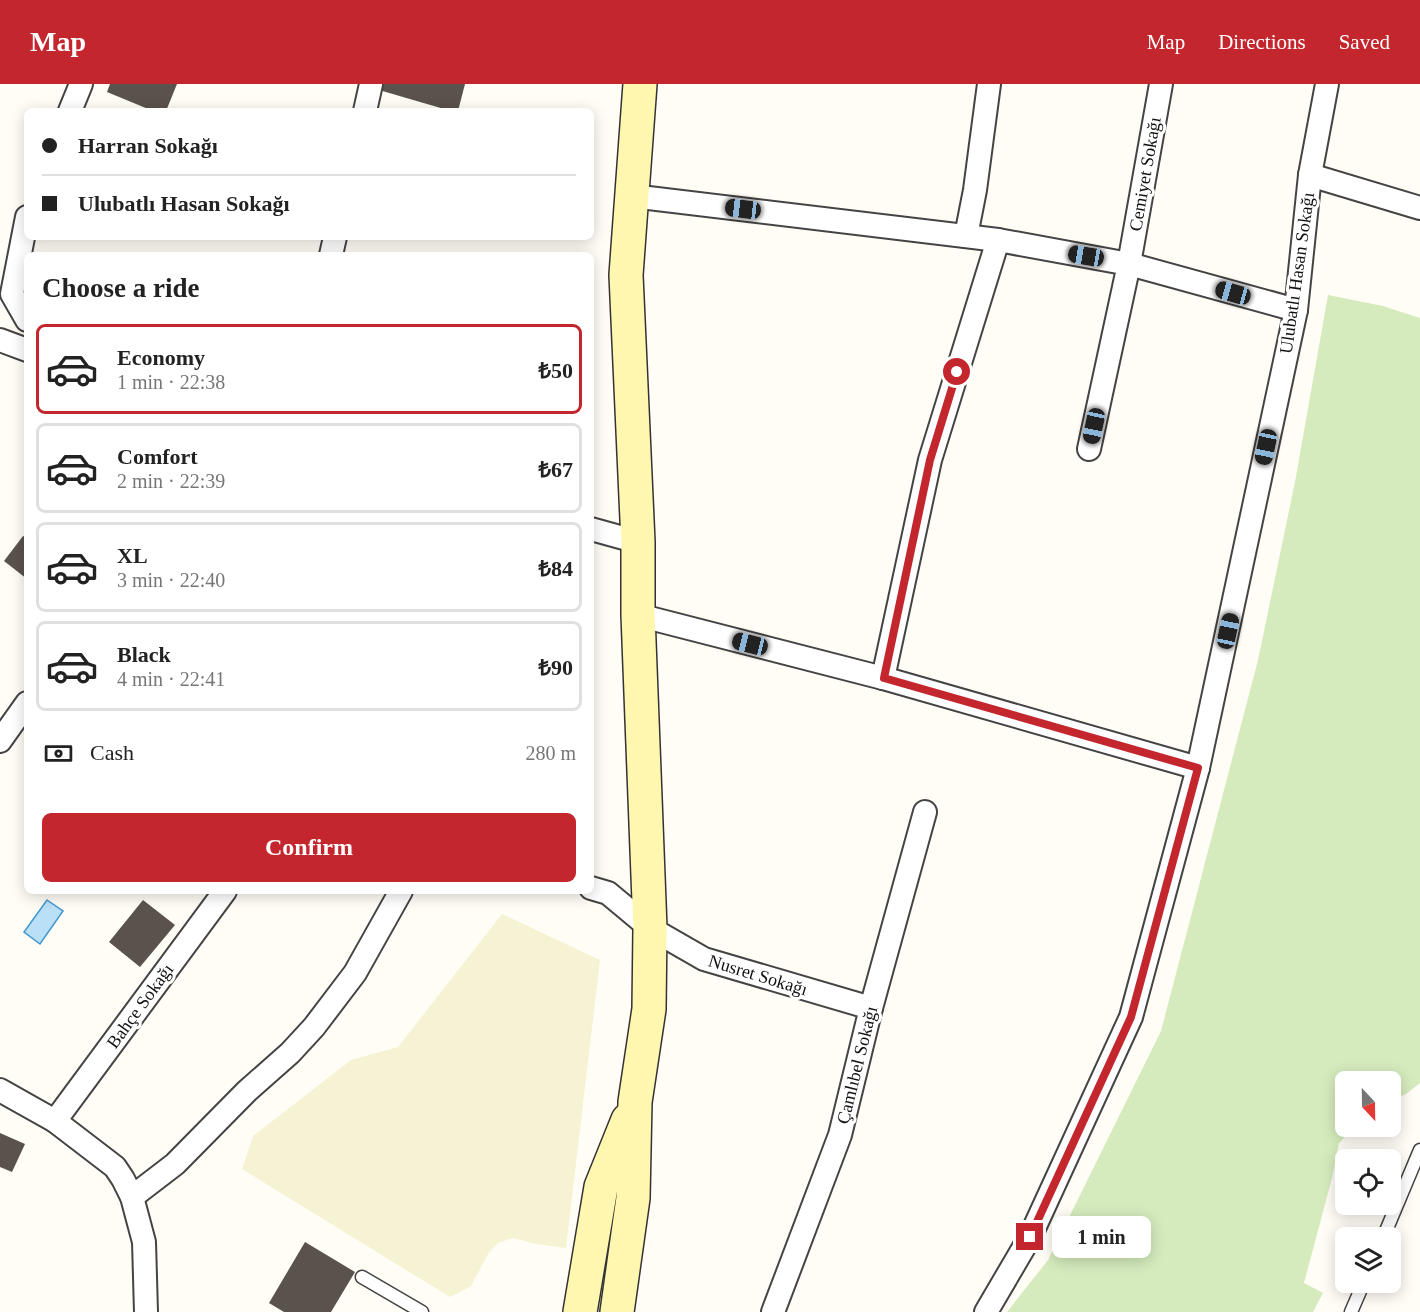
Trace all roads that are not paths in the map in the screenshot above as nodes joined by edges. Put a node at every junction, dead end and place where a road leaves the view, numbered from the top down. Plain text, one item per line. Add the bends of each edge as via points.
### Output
1 (81, 84) edge
2 (371, 84) edge
3 (640, 84) edge
4 (989, 84) edge
5 (1161, 84) edge
6 (1327, 84) edge
7 (71, 108) edge
8 (366, 108) edge
9 (1310, 175) junction
10 (632, 196) junction
11 (1420, 208) edge
12 (24, 232) edge
13 (966, 236) junction
14 (998, 240) junction
15 (1129, 264) junction
16 (1296, 310) junction
17 (24, 315) edge
18 (0, 340) edge
19 (24, 349) edge
20 (1089, 449) dead end
21 (594, 530) edge
22 (638, 542) junction
23 (638, 615) junction
24 (884, 678) junction
25 (24, 707) edge
26 (0, 741) edge
27 (1198, 768) junction
28 (925, 812) dead end
29 (594, 889) edge
30 (223, 894) edge
31 (399, 894) edge
32 (650, 928) junction
33 (871, 1008) junction
34 (0, 1090) edge
35 (635, 1102) junction
36 (55, 1121) junction
37 (1420, 1150) edge
38 (132, 1197) junction
39 (1388, 1227) edge
40 (362, 1277) dead end
41 (1359, 1293) edge
42 (146, 1312) edge
43 (422, 1312) edge
44 (580, 1312) edge
45 (617, 1312) edge
46 (773, 1312) edge
47 (986, 1312) edge
48 (1351, 1312) edge

1 - 7 street
2 - 8 street
3 - 10 main road
4 - 13 street
5 - 15 street, Cemiyet Sokağı
6 - 9 street, Ulubatlı Hasan Sokağı
9 - 11 street
9 - 16 street, Ulubatlı Hasan Sokağı
10 - 13 street
10 - 22 main road via 626,275
12 - 17 street via 12,294
13 - 14 street
14 - 15 street
14 - 24 street via 930,460
15 - 16 street
15 - 20 street, Cemiyet Sokağı
16 - 27 street, Ulubatlı Hasan Sokağı
18 - 19 street
21 - 22 street
22 - 23 main road
23 - 24 street
23 - 32 main road
24 - 27 street
25 - 26 street
27 - 47 street, Ulubatlı Hasan Sokağı via 1131,1017 1030,1237
28 - 33 street, Çamlıbel Sokağı
29 - 32 street, Nusret Sokağı via 608,893
30 - 36 street, Bahçe Sokağı
31 - 38 street via 355,973 314,1027 175,1164
32 - 33 street, Nusret Sokağı via 704,959
32 - 35 main road via 649,1009
33 - 46 street, Çamlıbel Sokağı via 840,1135
34 - 36 street
35 - 44 main road via 601,1187
35 - 45 main road via 633,1198
36 - 38 street via 115,1167
37 - 39 lane
38 - 42 street via 144,1242
40 - 43 lane
41 - 48 lane

